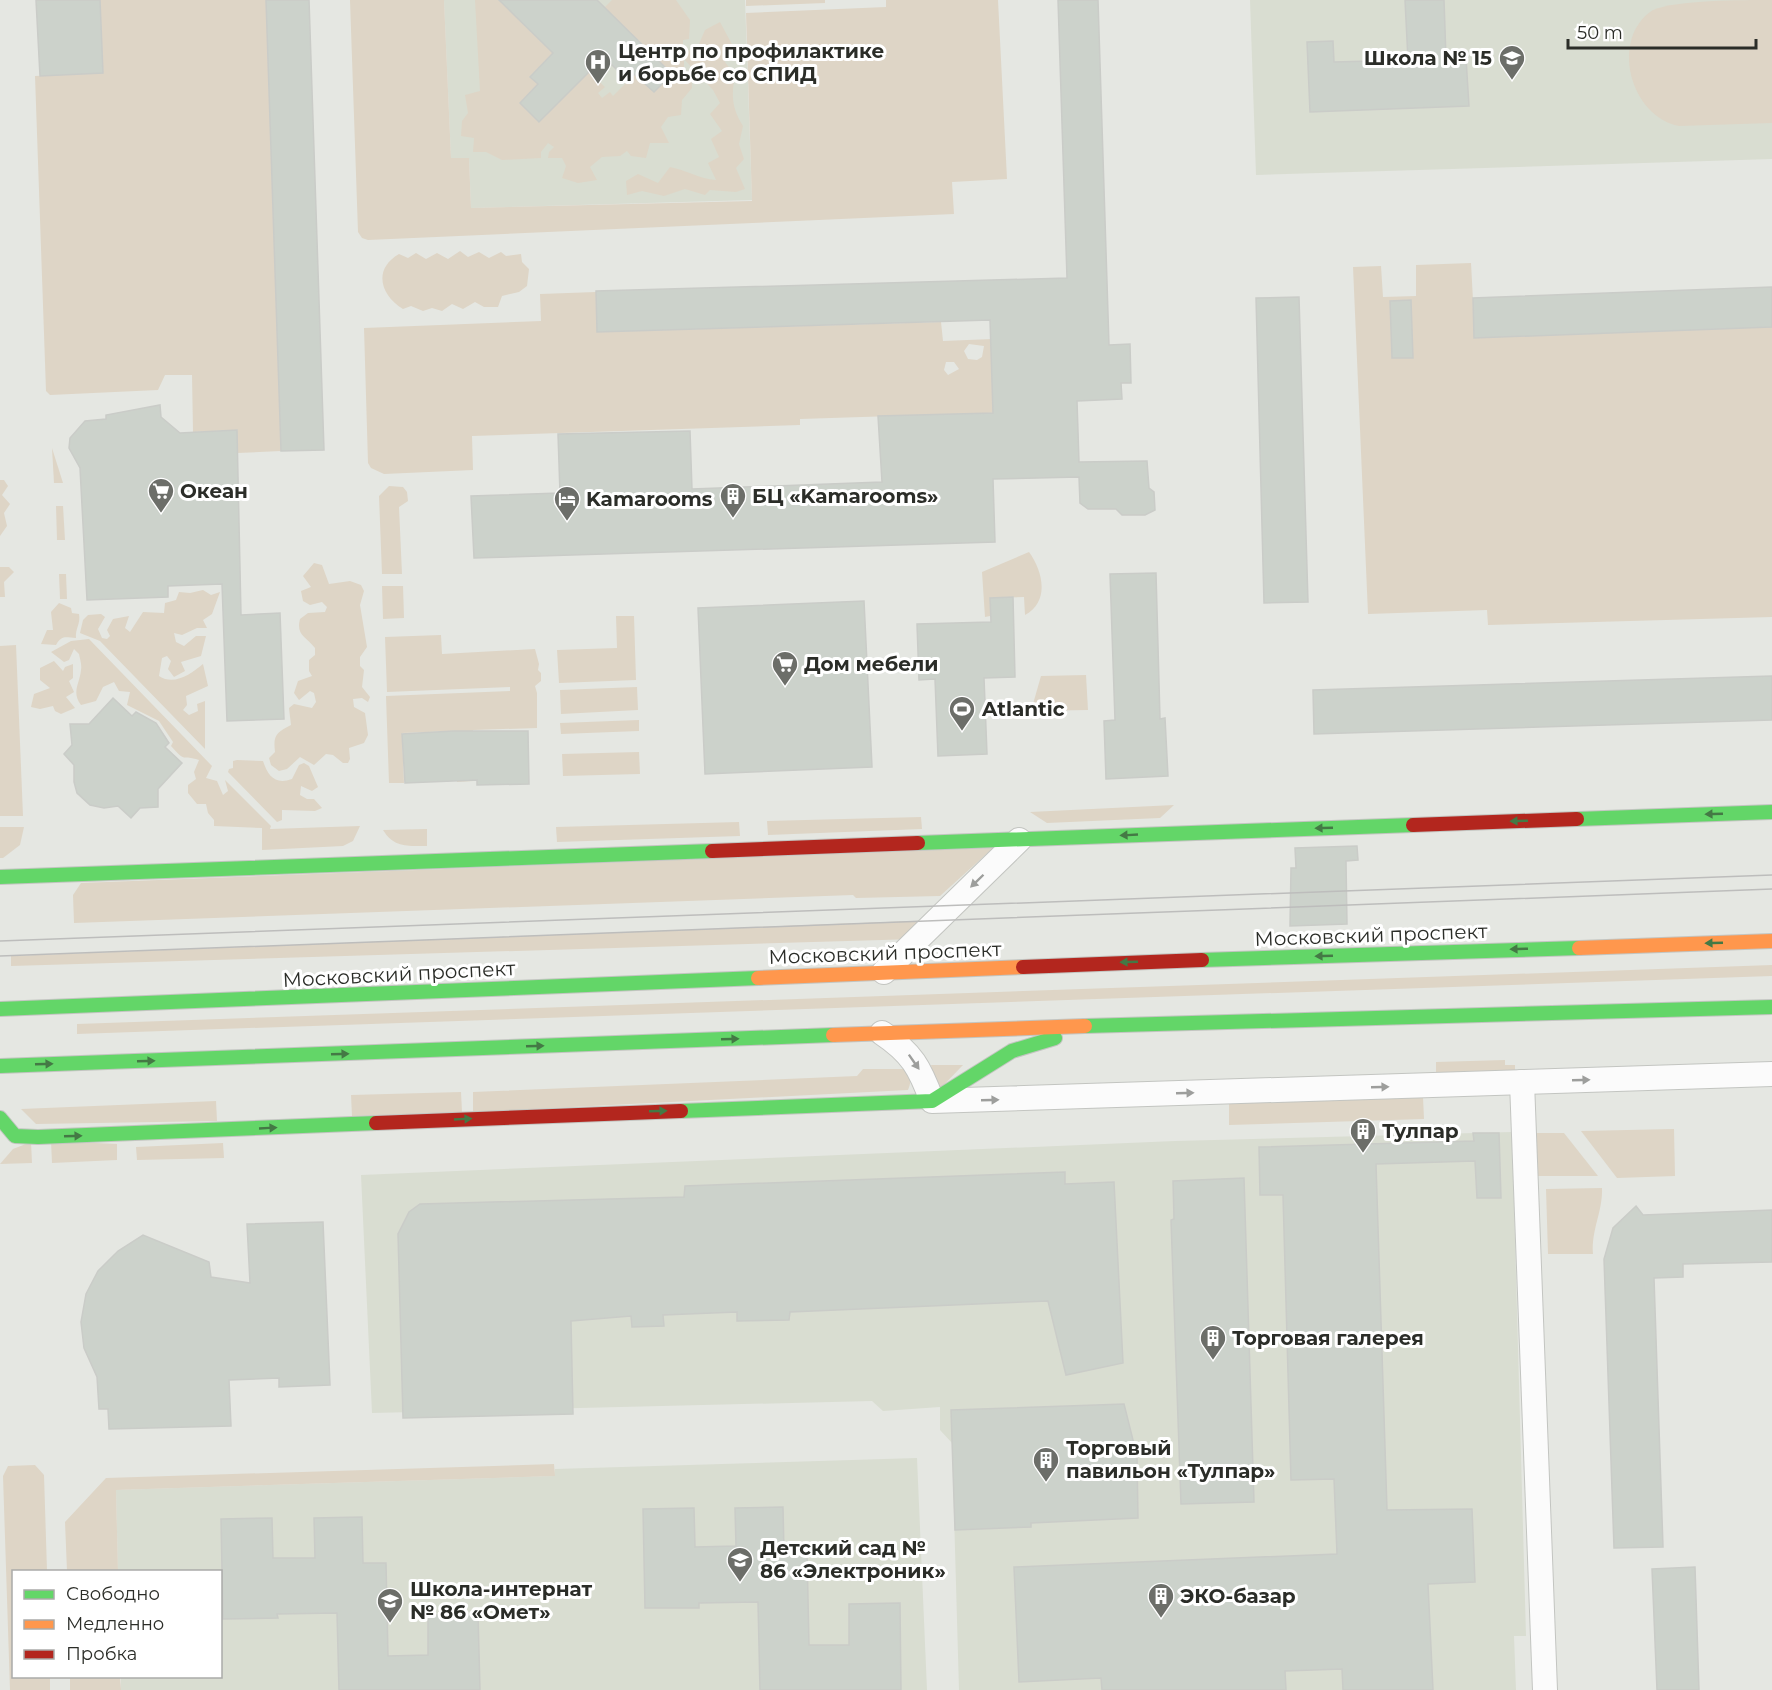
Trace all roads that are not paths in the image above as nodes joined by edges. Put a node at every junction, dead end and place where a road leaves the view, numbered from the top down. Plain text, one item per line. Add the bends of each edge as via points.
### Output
1 (1772, 812) edge
2 (1019, 840) junction
3 (0, 877) edge
4 (1772, 941) edge
5 (884, 972) junction
6 (1772, 1007) edge
7 (0, 1009) edge
8 (1107, 1025) junction
9 (882, 1033) junction
10 (0, 1066) edge
11 (1772, 1074) edge
12 (1522, 1082) junction
13 (932, 1101) junction
14 (0, 1118) edge
15 (1545, 1690) edge

1 -> 2 main road
2 - 3 main road
2 -> 5 street
4 -> 5 main road, Московский проспект
5 - 7 main road, Московский проспект
6 - 8 main road
8 - 9 main road
8 - 13 main road via 1012,1051
10 -> 9 main road
9 -> 13 street via 903,1047 918,1065
12 -> 11 street
13 -> 12 street
12 - 15 street
14 -> 13 main road via 9,1141

